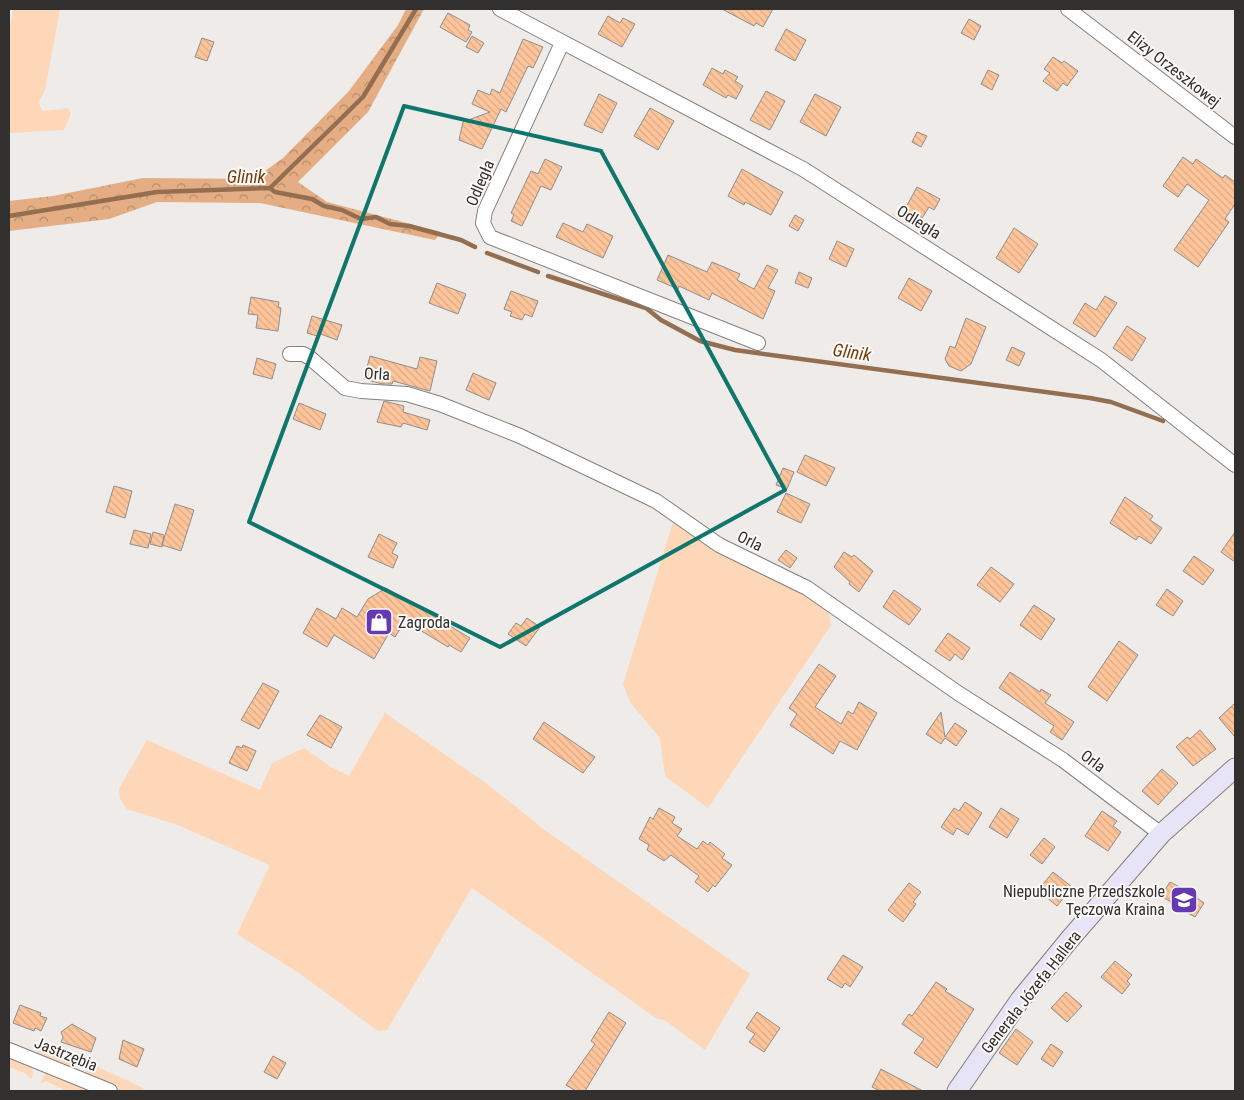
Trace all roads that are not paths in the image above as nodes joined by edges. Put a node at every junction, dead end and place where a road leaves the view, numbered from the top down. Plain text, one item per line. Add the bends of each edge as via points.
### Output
1 (500, 9) edge
2 (1068, 9) edge
3 (562, 43) junction
4 (1235, 137) edge
5 (758, 343) dead end
6 (290, 354) dead end
7 (1235, 465) edge
8 (1235, 768) edge
9 (1161, 834) junction
10 (9, 1050) edge
11 (110, 1091) edge
12 (957, 1091) edge

1 - 3 street, Odległa
2 - 4 street, Elizy Orzeszkowej
3 - 5 street, Odległa via 485,211 483,223 490,237
3 - 7 street, Odległa via 811,174 1100,360
6 - 9 street, Orla via 309,357 345,388 407,394 440,404 520,436 656,501 719,545 807,588 958,693 1063,760
8 - 9 street, Generała Józefa Hallera
9 - 12 street, Generała Józefa Hallera via 1020,1000
10 - 11 street, Jastrzębia

